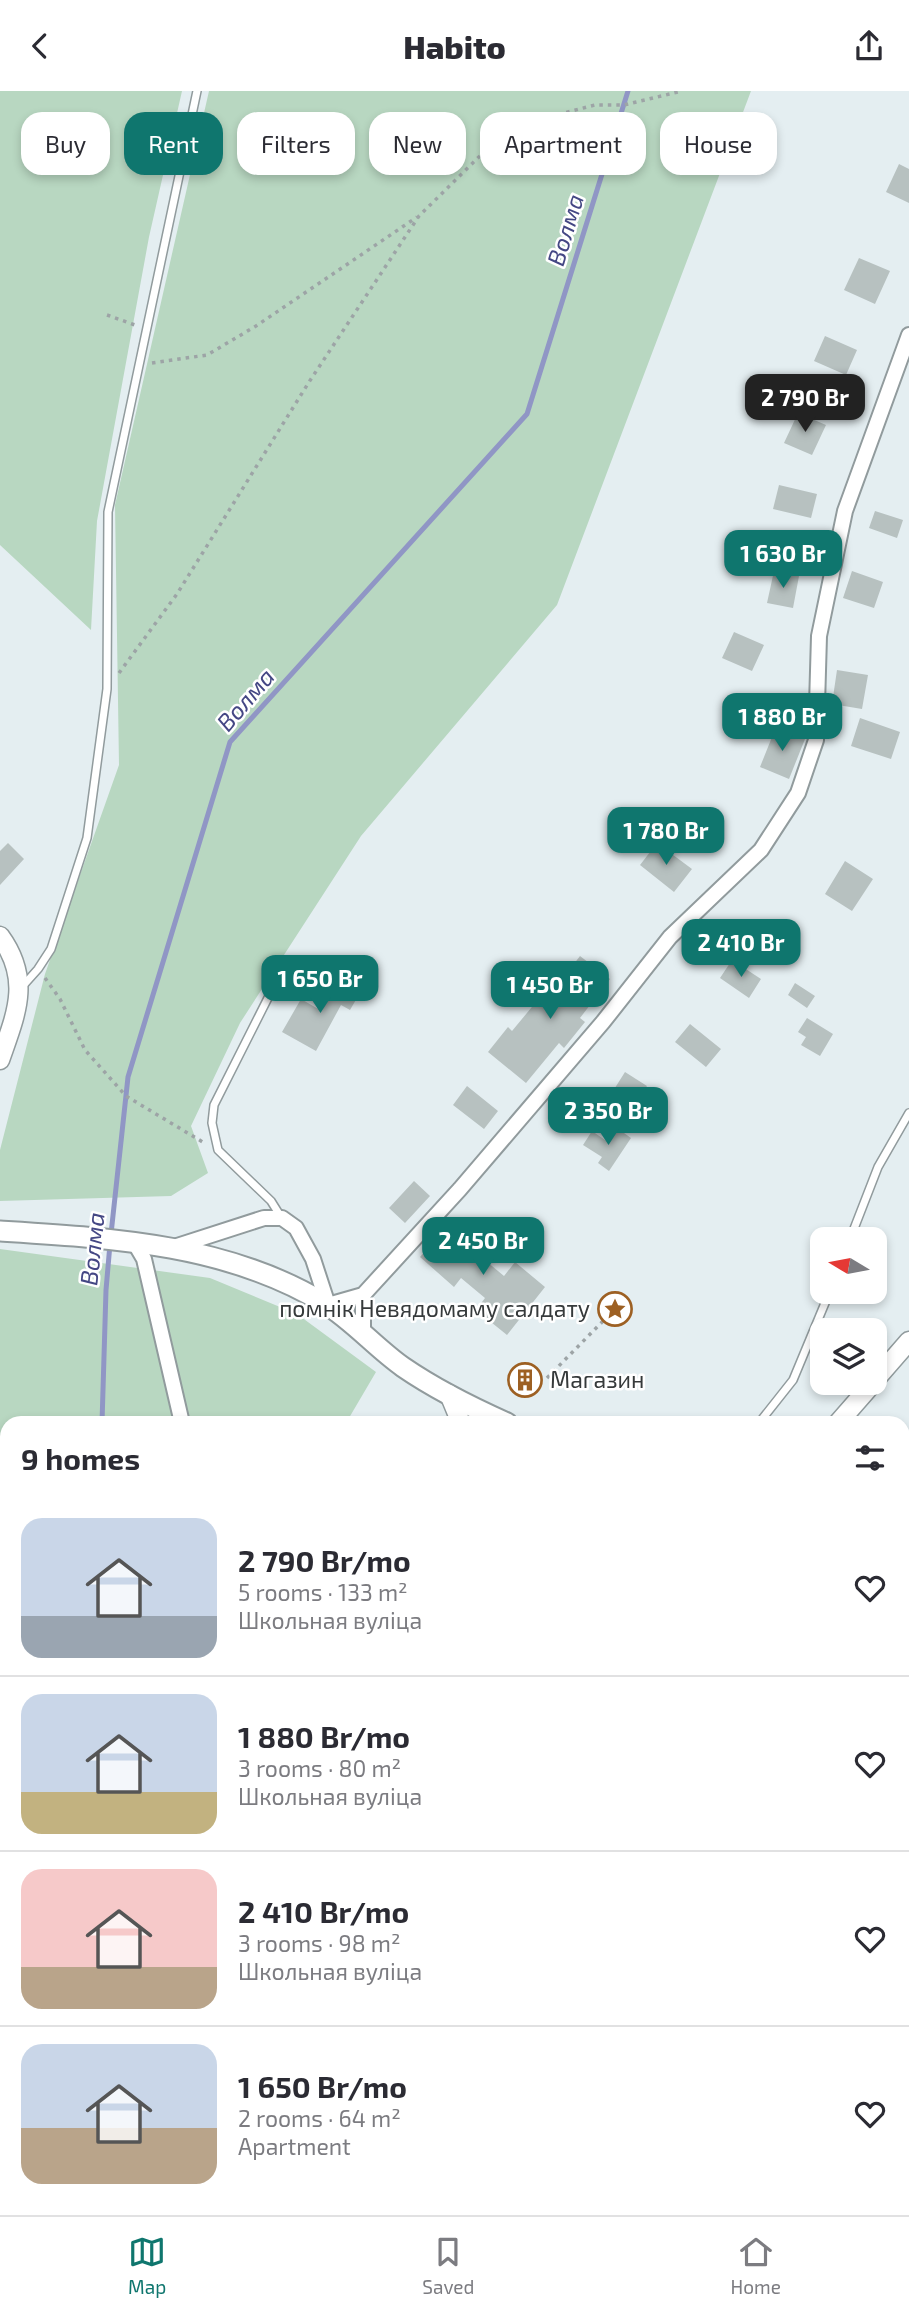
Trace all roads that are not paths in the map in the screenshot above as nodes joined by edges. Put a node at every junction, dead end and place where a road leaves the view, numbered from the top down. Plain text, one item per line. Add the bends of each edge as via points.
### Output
1 (197, 91) edge
2 (909, 335) edge
3 (0, 936) edge
4 (273, 988) dead end
5 (20, 989) junction
6 (0, 1060) edge
7 (909, 1113) edge
8 (282, 1218) junction
9 (855, 1227) edge
10 (0, 1231) edge
11 (134, 1242) junction
12 (174, 1247) junction
13 (363, 1295) junction
14 (825, 1304) edge
15 (328, 1305) junction
16 (363, 1334) junction
17 (909, 1341) edge
18 (887, 1366) edge
19 (449, 1394) junction
20 (862, 1395) edge
21 (180, 1416) edge
22 (458, 1416) edge
23 (493, 1416) edge
24 (765, 1416) edge
25 (844, 1416) edge

1 - 5 lane via 108,512 107,689 87,838 51,949
2 - 13 street via 845,511 819,636 816,740 798,793 761,851 670,937 478,1168
3 - 5 street via 18,969
4 - 8 lane via 214,1105 212,1123 218,1150 271,1201
5 - 6 street
7 - 9 lane via 878,1167
8 - 12 street via 264,1218
8 - 15 street via 296,1228 313,1259
10 - 11 main road
11 - 12 main road
11 - 21 street via 144,1259
12 - 15 main road via 251,1268
13 - 15 street
13 - 16 street
14 - 24 lane via 793,1380
15 - 16 main road
16 - 19 main road via 404,1367
17 - 18 street
19 - 22 street
19 - 23 main road
20 - 25 street

